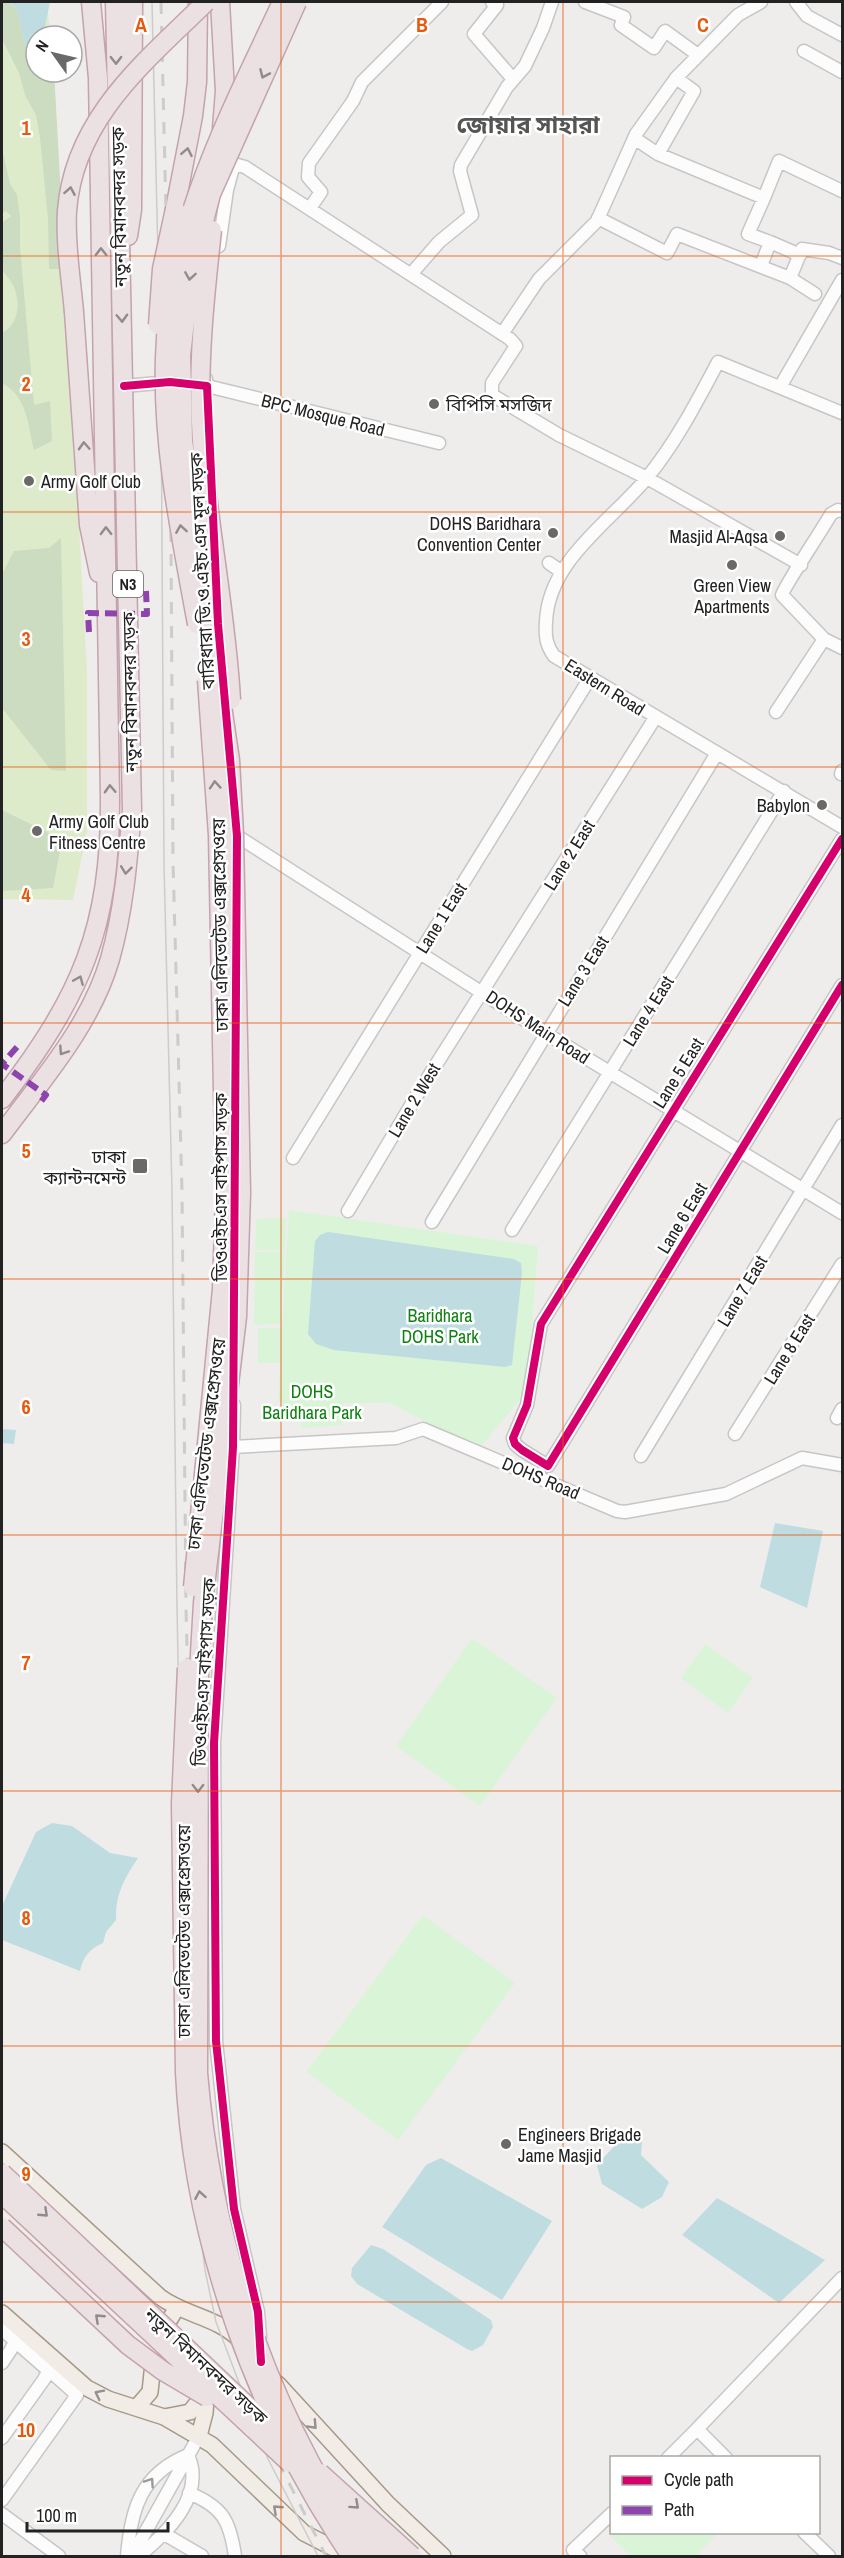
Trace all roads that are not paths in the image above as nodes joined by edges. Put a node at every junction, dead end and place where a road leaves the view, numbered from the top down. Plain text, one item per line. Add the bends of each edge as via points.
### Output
1 (91, 2) edge
2 (115, 2) edge
3 (133, 2) edge
4 (198, 2) edge
5 (206, 2) edge
6 (220, 2) edge
7 (229, 2) edge
8 (282, 2) edge
9 (297, 2) edge
10 (442, 2) edge
11 (492, 2) edge
12 (552, 2) edge
13 (585, 2) edge
14 (761, 2) edge
15 (796, 2) edge
16 (843, 35) edge
17 (223, 42) junction
18 (804, 51) dead end
19 (698, 55) junction
20 (843, 72) edge
21 (676, 78) junction
22 (513, 79) junction
23 (634, 138) junction
24 (658, 154) junction
25 (843, 191) edge
26 (764, 198) junction
27 (310, 208) junction
28 (598, 218) junction
29 (770, 242) junction
30 (800, 255) junction
31 (843, 258) edge
32 (761, 267) junction
33 (412, 273) junction
34 (790, 278) junction
35 (121, 280) junction
36 (843, 280) edge
37 (815, 294) dead end
38 (502, 334) junction
39 (165, 356) junction
40 (124, 386) junction
41 (207, 386) junction
42 (780, 387) junction
43 (843, 413) edge
44 (440, 443) dead end
45 (647, 478) junction
46 (843, 511) edge
47 (549, 563) dead end
48 (801, 565) junction
49 (562, 572) junction
50 (108, 607) junction
51 (824, 639) junction
52 (843, 648) edge
53 (590, 678) junction
54 (776, 712) dead end
55 (655, 718) junction
56 (717, 753) junction
57 (230, 760) junction
58 (784, 791) junction
59 (843, 827) edge
60 (237, 836) junction
61 (843, 840) edge
62 (419, 954) junction
63 (843, 985) edge
64 (483, 992) junction
65 (545, 1033) junction
66 (610, 1073) junction
67 (2, 1099) edge
68 (672, 1110) junction
69 (843, 1125) edge
70 (2, 1134) edge
71 (740, 1152) junction
72 (293, 1158) dead end
73 (804, 1188) junction
74 (348, 1211) dead end
75 (843, 1213) edge
76 (432, 1222) dead end
77 (512, 1230) dead end
78 (843, 1264) edge
79 (735, 1434) dead end
80 (233, 1447) junction
81 (641, 1456) dead end
82 (548, 1466) joint
83 (843, 1466) edge
84 (2, 2152) edge
85 (2, 2174) edge
86 (2, 2194) edge
87 (2, 2210) edge
88 (2, 2227) edge
89 (110, 2251) junction
90 (137, 2277) junction
91 (843, 2278) edge
92 (84, 2286) junction
93 (109, 2308) junction
94 (2, 2313) edge
95 (172, 2316) junction
96 (2, 2329) edge
97 (153, 2349) junction
98 (261, 2362) junction
99 (2, 2363) edge
100 (207, 2391) junction
101 (137, 2407) junction
102 (233, 2411) junction
103 (164, 2417) junction
104 (697, 2429) junction
105 (4, 2435) edge
106 (199, 2436) junction
107 (188, 2455) junction
108 (669, 2456) edge
109 (725, 2456) edge
110 (189, 2493) junction
111 (2, 2500) edge
112 (388, 2504) junction
113 (2, 2514) edge
114 (610, 2515) edge
115 (806, 2534) edge
116 (166, 2535) junction
117 (423, 2536) junction
118 (573, 2554) edge
119 (347, 2555) edge
120 (59, 2556) edge
121 (127, 2556) edge
122 (132, 2556) edge
123 (139, 2556) edge
124 (202, 2556) edge
125 (234, 2556) edge
126 (367, 2556) edge
127 (385, 2556) edge
128 (390, 2556) edge
129 (412, 2556) edge
130 (443, 2556) edge
131 (829, 2556) edge

50 -> 1 highway, নতুন বিমানবন্দর সড়ক / N3 via 98,78
2 -> 35 highway, নতুন বিমানবন্দর সড়ক / N3
3 - 35 highway via 132,210
39 -> 4 highway, bridge via 158,317 162,269 193,116
50 -> 5 highway, bridge via 89,525 67,209 75,166 108,102
6 - 17 highway
7 - 17 highway
8 - 39 highway, ঢাকা এলিভেটেড এক্সপ্রেসওয়ে, bridge via 203,175 183,242
9 -> 57 highway, ঢাকা এলিভেটেড এক্সপ্রেসওয়ে, bridge via 211,194 191,271 184,327 183,441
10 - 27 street via 362,82 309,163 308,177 321,192
11 - 22 street via 497,5 474,34
12 - 22 street via 533,51
13 - 19 street via 624,17 621,25 654,48 665,31
14 - 19 street via 743,10
15 - 16 street via 807,16
17 - 57 highway, bridge via 224,115 205,299 201,423 227,638 234,742
18 - 20 street
19 - 21 street
21 - 23 street
21 - 24 street via 694,91
22 - 33 street via 461,165 472,215 439,242
23 - 24 street
23 - 28 street
24 - 26 street
25 - 26 street via 779,161
26 - 29 street via 748,234
27 - 33 street
27 - 41 street, বারিধারা ডি.ও.এইচ.এস মূল সড়ক via 234,164 209,310
28 - 32 street via 667,253 677,234
28 - 38 street via 539,279
29 - 30 street
29 - 32 street
30 - 31 street via 802,249
30 - 34 street
32 - 34 street
33 - 38 street
34 - 37 street
35 -> 40 highway, নতুন বিমানবন্দর সড়ক / N3
36 - 42 street
38 - 45 street via 516,346 492,383 492,395 560,435
119 -> 39 highway, ঢাকা এলিভেটেড এক্সপ্রেসওয়ে, bridge via 305,2484 247,2354 209,2236 187,2103 181,1804 189,1622 220,1312 225,1194 218,835 208,687 169,452
40 - 41 street via 170,382
40 -> 70 highway, নতুন বিমানবন্দর সড়ক / N3 via 132,809 124,890 110,959 88,1012
41 - 44 street, BPC Mosque Road
41 - 60 street, বারিধারা ডি.ও.এইচ.এস মূল সড়ক via 218,624
42 - 43 street
42 - 45 street, Eastern Road via 718,362 681,429
45 - 48 street
45 - 49 street, Eastern Road
46 - 48 street via 831,514
47 - 49 street
48 - 51 street via 782,595
49 - 53 street, Eastern Road via 548,599 546,639 554,656
67 -> 50 highway, নতুন বিমানবন্দর সড়ক / N3 via 66,1007 90,952 100,916 111,838
51 - 52 street
51 - 54 street
53 - 55 street, Eastern Road
53 - 62 street, Lane 1 East
55 - 56 street, Eastern Road
55 - 64 street, Lane 2 East
56 - 58 street, Eastern Road
56 - 65 street, Lane 3 East
57 -> 126 highway, ঢাকা এলিভেটেড এক্সপ্রেসওয়ে, bridge via 241,1193 237,1317 203,1603 199,1671 198,2073 203,2129 224,2242 255,2338 299,2445 335,2511
58 - 59 street, Eastern Road
58 - 66 street, Lane 4 East
60 - 62 street, DOHS Main Road
60 - 80 street, ডিওএইচএস বাইপাস সড়ক
61 - 68 street, Lane 5 East
62 - 64 street, DOHS Main Road
62 - 72 street, Lane 1 East
63 - 71 street, Lane 6 East
64 - 65 street, DOHS Main Road
64 - 74 street, Lane 2 West
65 - 66 street, DOHS Main Road
65 - 76 street, Lane 3 East
66 - 68 street, DOHS Main Road
66 - 77 street, Lane 4 East
68 - 71 street, DOHS Main Road
68 - 82 street, Lane 5 East via 541,1324 527,1405 513,1438 522,1450
69 - 73 street, Lane 7 East
71 - 73 street, DOHS Main Road
71 - 82 street, Lane 6 East
73 - 75 street, DOHS Main Road
73 - 81 street, Lane 7 East
78 - 79 street, Lane 8 East
80 - 83 street, DOHS Road via 396,1438 423,1429 625,1512 726,1494 802,1458
80 - 98 street, ডিওএইচএস বাইপাস সড়ক via 214,1743 216,2041 234,2209 258,2312
84 - 89 main road
85 -> 129 highway, নতুন বিমানবন্দর সড়ক, bridge
86 - 102 highway, নতুন বিমানবন্দর সড়ক, bridge
87 - 92 main road
102 -> 88 highway, bridge via 141,2356
89 - 90 main road
89 - 92 main road via 104,2273 96,2283
90 - 93 main road via 127,2277 116,2285 107,2296
90 - 95 main road
91 - 104 street
92 - 93 main road
93 - 97 main road
101 -> 94 main road via 108,2399 79,2382
95 - 97 main road
95 - 98 main road via 196,2314 227,2327
95 - 100 main road via 204,2360
96 - 99 street via 16,2342
97 - 101 main road via 150,2392
98 -> 112 main road via 288,2397
99 - 105 street via 16,2342 49,2371
100 - 103 main road via 190,2412
100 - 106 main road
101 - 103 main road
102 - 128 highway, নতুন বিমানবন্দর সড়ক, bridge
103 - 106 main road
104 - 108 street
104 - 109 street
105 - 111 street via 50,2371 77,2395
106 - 107 street
119 -> 106 main road via 304,2533
107 - 110 street via 193,2470
121 -> 107 street via 133,2516 146,2487 160,2468
107 - 122 street
110 - 116 street
110 - 125 street via 211,2502 225,2518
112 - 117 main road
112 - 119 main road via 388,2522 380,2534 362,2551
113 - 120 street
114 - 118 street
115 - 131 street
116 - 123 street
116 - 124 street
117 - 127 main road via 402,2536
117 - 130 main road

